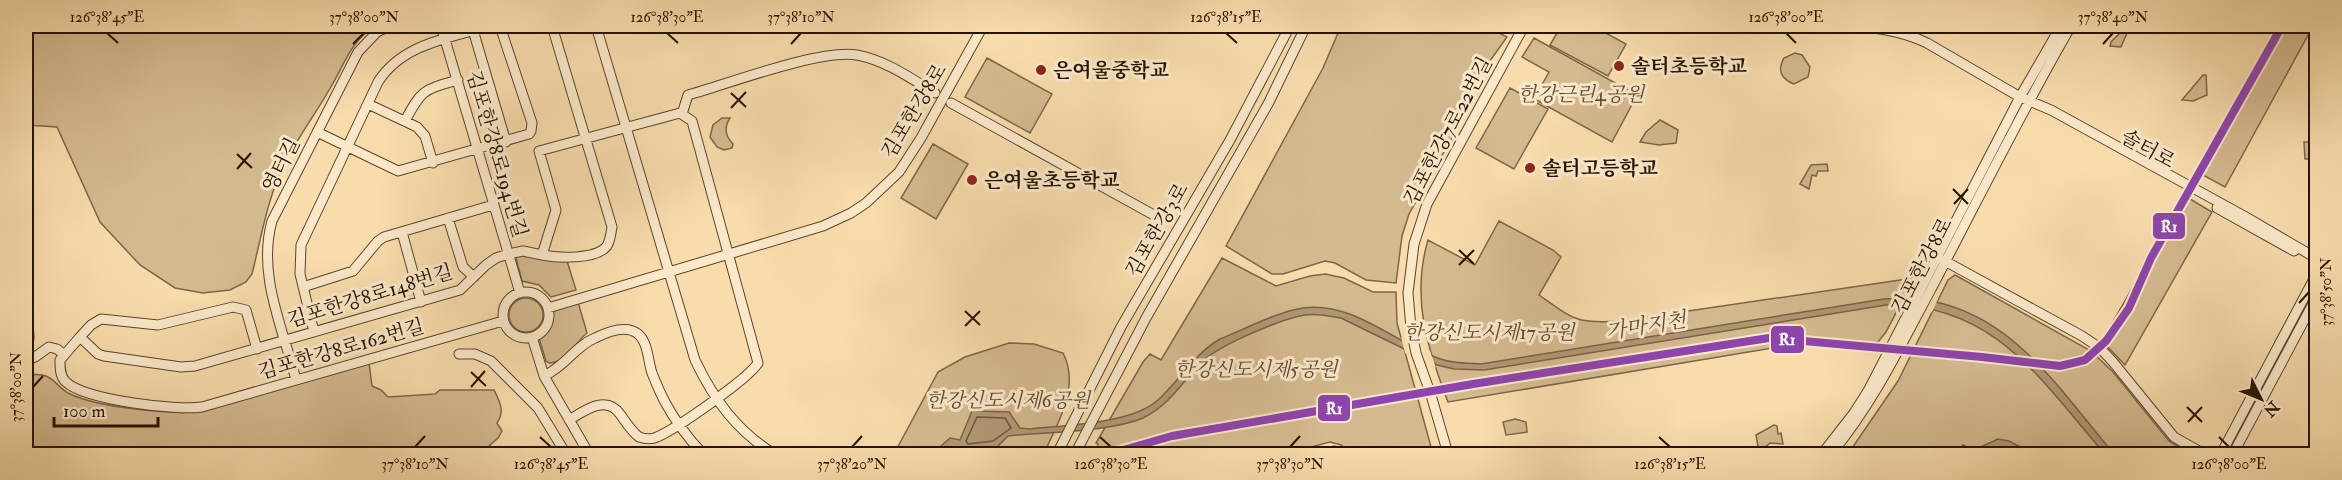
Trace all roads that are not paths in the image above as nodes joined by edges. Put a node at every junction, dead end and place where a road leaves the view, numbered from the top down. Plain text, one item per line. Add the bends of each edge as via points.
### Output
1 (389, 26) edge
2 (441, 26) edge
3 (489, 26) edge
4 (500, 26) edge
5 (552, 26) edge
6 (597, 26) edge
7 (983, 26) edge
8 (1290, 26) edge
9 (1306, 26) edge
10 (1524, 26) edge
11 (1843, 26) edge
12 (2061, 26) edge
13 (2071, 26) edge
14 (473, 30) junction
15 (445, 39) junction
16 (458, 80) junction
17 (935, 93) dead end
18 (2024, 98) junction
19 (951, 103) dead end
20 (368, 104) junction
21 (682, 114) junction
22 (405, 121) junction
23 (626, 127) junction
24 (317, 132) junction
25 (585, 139) junction
26 (506, 142) junction
27 (348, 147) junction
28 (478, 150) junction
29 (433, 163) junction
30 (493, 206) junction
31 (448, 219) junction
32 (1161, 219) dead end
33 (402, 232) junction
34 (508, 254) junction
35 (542, 255) junction
36 (729, 255) junction
37 (2316, 259) edge
38 (1942, 260) junction
39 (670, 273) junction
40 (2316, 274) edge
41 (474, 277) junction
42 (303, 287) junction
43 (520, 293) junction
44 (2316, 298) edge
45 (421, 302) junction
46 (548, 308) junction
47 (503, 321) junction
48 (1908, 323) junction
49 (314, 332) junction
50 (532, 337) junction
51 (80, 338) junction
52 (286, 340) junction
53 (257, 349) junction
54 (63, 354) junction
55 (459, 354) dead end
56 (26, 361) edge
57 (544, 376) junction
58 (296, 380) junction
59 (715, 399) junction
60 (568, 420) junction
61 (679, 424) junction
62 (566, 454) edge
63 (589, 454) edge
64 (703, 454) edge
65 (774, 454) edge
66 (1057, 454) edge
67 (1075, 454) edge
68 (1320, 454) edge
69 (1344, 454) edge
70 (1448, 454) edge
71 (1822, 454) edge
72 (1831, 454) edge
73 (2204, 454) edge
74 (2221, 454) edge
75 (2233, 454) edge

1 - 24 street, 영터길 via 372,36 358,52
2 - 15 street, 김포한강8로194번길
3 - 14 street
4 - 26 street via 532,127 529,134
5 - 25 street
6 - 23 street
7 - 36 street, 김포한강8로 via 909,157 883,189 851,213 831,222
8 - 66 street, 김포한강3로 via 1230,140 1121,327
9 - 67 street, 김포한강3로 via 1268,104 1146,318
10 - 70 street, 김포한강7로22번길 via 1424,213 1414,244 1408,292 1411,328
11 - 18 street, 솔터로 via 1914,36
12 - 18 street, 김포한강8로
13 - 18 street, 김포한강8로
14 - 15 street
14 - 26 street
15 - 16 street, 김포한강8로194번길
15 - 20 street via 413,49 397,59 382,76
16 - 22 street via 424,91
16 - 28 street, 김포한강8로194번길
17 - 21 street via 873,59 836,55 688,95
18 - 37 street, 솔터로
18 - 38 street, 김포한강8로
19 - 32 street
20 - 22 street
20 - 27 street
21 - 23 street
21 - 36 street via 692,121
22 - 29 street via 421,130
23 - 25 street
23 - 39 street
24 - 27 street
24 - 52 street, 영터길 via 272,221 268,237 266,269
25 - 35 street via 539,151 556,210
25 - 35 street, 김포한강8로148번길 via 611,234 601,250 564,259
26 - 28 street
27 - 29 street via 398,171
27 - 42 street via 301,244 298,264
28 - 29 street
28 - 30 street, 김포한강8로194번길
30 - 31 street
30 - 34 street, 김포한강8로194번길
31 - 33 street
31 - 41 street via 463,267
33 - 42 street via 378,241 353,271
33 - 45 street
34 - 35 street, 김포한강8로148번길 via 522,251
34 - 41 street, 김포한강8로148번길 via 496,258
34 - 43 street, 김포한강8로194번길
36 - 39 street, 김포한강8로
36 - 59 street via 758,363
38 - 48 street, 김포한강8로
38 - 73 street via 2100,348 2174,437
39 - 46 street
39 - 59 street via 695,360
40 - 74 street
41 - 45 street, 김포한강8로148번길 via 460,290
42 - 49 street
43 - 46 street via 531,292
43 - 47 street via 504,306
44 - 75 street
45 - 49 street, 김포한강8로148번길
46 - 50 street via 547,323
47 - 50 street via 511,333
47 - 58 street, 김포한강8로162번길
48 - 71 street, 김포한강8로 via 1854,413
48 - 72 street, 김포한강8로 via 1860,417
49 - 52 street, 김포한강8로148번길
50 - 57 street
51 - 53 street, 김포한강8로148번길 via 104,356 181,367
51 - 53 street via 101,319 158,325 233,307 246,310
51 - 54 street
52 - 53 street, 김포한강8로148번길
52 - 58 street, 영터길
54 - 56 street via 49,346
54 - 58 street, 김포한강8로162번길 via 60,360 65,381 92,396 186,409
55 - 62 street via 475,354 491,361 538,408
57 - 60 street
57 - 61 street via 559,368 586,342 629,330 643,340 658,387
59 - 61 street
59 - 65 street via 749,437
60 - 61 street via 603,404 615,408 634,434 643,438 656,438
60 - 63 street
61 - 64 street
68 - 69 street

